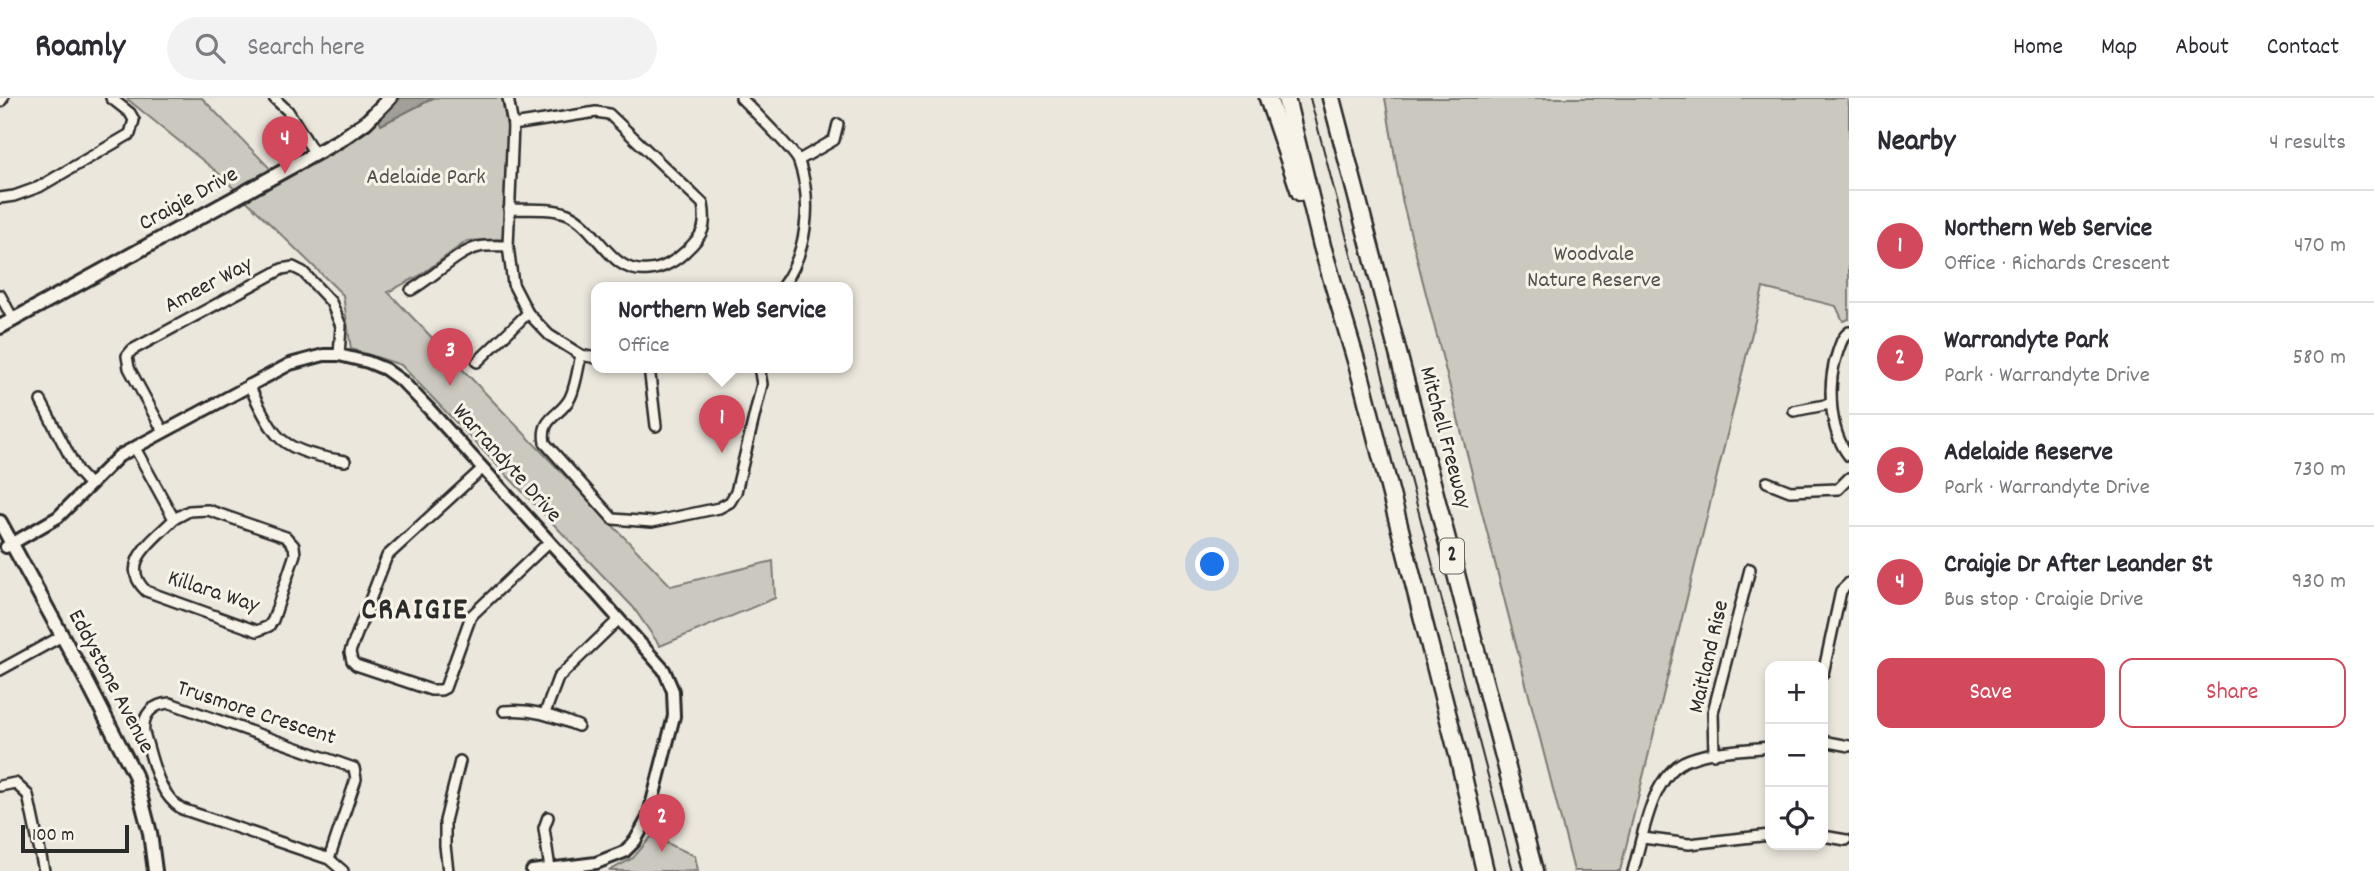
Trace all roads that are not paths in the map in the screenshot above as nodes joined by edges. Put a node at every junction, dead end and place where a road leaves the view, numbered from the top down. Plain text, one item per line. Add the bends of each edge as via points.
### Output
1 (4, 98) edge
2 (111, 98) edge
3 (274, 98) edge
4 (382, 98) edge
5 (390, 98) edge
6 (508, 98) edge
7 (1268, 98) edge
8 (1286, 98) edge
9 (743, 99) edge
10 (0, 102) edge
11 (1333, 102) edge
12 (838, 124) dead end
13 (513, 125) junction
14 (313, 151) junction
15 (799, 160) junction
16 (0, 198) edge
17 (509, 209) junction
18 (508, 246) junction
19 (1322, 246) junction
20 (786, 282) edge
21 (411, 290) dead end
22 (0, 295) edge
23 (528, 313) junction
24 (8, 318) edge
25 (0, 327) edge
26 (1849, 332) edge
27 (340, 355) junction
28 (581, 355) junction
29 (591, 357) edge
30 (477, 362) dead end
31 (650, 373) edge
32 (760, 373) edge
33 (249, 386) junction
34 (41, 401) dead end
35 (1830, 404) junction
36 (1794, 411) dead end
37 (656, 426) dead end
38 (163, 431) junction
39 (135, 448) junction
40 (1849, 456) edge
41 (345, 461) dead end
42 (482, 469) junction
43 (1849, 478) edge
44 (1767, 482) dead end
45 (89, 484) junction
46 (174, 519) junction
47 (0, 522) edge
48 (6, 542) edge
49 (549, 542) junction
50 (1750, 569) dead end
51 (1849, 583) edge
52 (618, 620) junction
53 (59, 638) junction
54 (1826, 661) edge
55 (0, 670) edge
56 (504, 711) dead end
57 (545, 713) junction
58 (578, 726) dead end
59 (1828, 742) edge
60 (1849, 746) edge
61 (1765, 748) edge
62 (1714, 754) junction
63 (460, 761) dead end
64 (0, 786) edge
65 (548, 817) dead end
66 (1765, 836) edge
67 (1828, 837) edge
68 (1643, 838) junction
69 (1846, 840) dead end
70 (329, 859) junction
71 (550, 869) junction
72 (44, 871) edge
73 (149, 871) edge
74 (155, 871) edge
75 (343, 871) edge
76 (449, 871) edge
77 (532, 871) edge
78 (1485, 871) edge
79 (1534, 871) edge
80 (1633, 871) edge

1 - 10 street
2 - 16 street via 134,120 130,134 39,187
3 - 14 street via 288,111
4 - 14 main road, Craigie Drive
5 - 14 main road, Craigie Drive via 353,132
6 - 13 street
7 - 19 highway
8 - 19 highway, 2
9 - 15 street
11 - 79 highway, Mitchell Freeway / 2
12 - 15 street via 834,140
13 - 17 street
13 - 17 street via 609,114 703,204 706,219 701,235 683,254 660,269 642,271 626,269 581,222 566,213
14 - 24 main road, Craigie Drive
15 - 20 street via 807,205 802,244
17 - 18 street
18 - 21 street via 478,247 461,254
18 - 23 street via 513,284
19 - 78 highway, 2 via 1360,374
22 - 24 street
23 - 28 street via 549,335
23 - 30 street
24 - 25 main road, Craigie Drive
26 - 35 street via 1833,365
27 - 33 street, Warrandyte Drive via 290,364
27 - 38 street, Ameer Way via 341,326 331,302 303,272 293,267 282,269 139,345 127,356
27 - 42 street, Warrandyte Drive via 385,369 403,382
28 - 29 street
28 - 32 street via 570,398 546,424 545,443 613,519 627,521 652,522 730,502 762,384
31 - 37 street
33 - 38 street, Warrandyte Drive
33 - 41 street via 282,440
34 - 45 street via 78,472
35 - 36 street
35 - 40 street
38 - 39 street, Warrandyte Drive
39 - 45 street, Warrandyte Drive via 119,456
39 - 46 street
42 - 49 street, Warrandyte Drive
42 - 49 street via 387,556 350,652 352,661 431,690 445,688 471,616
43 - 44 street via 1838,489 1790,491
45 - 48 street, Warrandyte Drive via 58,517
46 - 46 street, Killara Way via 189,511 208,510 291,541 295,554 269,626 257,631 140,585 133,569 135,560
47 - 48 main road, Eddystone Avenue
48 - 53 main road, Eddystone Avenue
49 - 52 street, Warrandyte Drive
50 - 62 street, Maitland Rise via 1713,712
51 - 54 street via 1841,591
52 - 57 street via 558,678
52 - 71 street, Warrandyte Drive via 664,670 673,691 674,716 648,818 624,852 596,863
53 - 55 street
53 - 73 main road, Eddystone Avenue via 128,774
53 - 74 main road, Eddystone Avenue via 135,775
56 - 57 street
57 - 58 street
59 - 60 street
61 - 62 street
62 - 68 street via 1688,759 1667,775 1653,799
63 - 76 street via 445,821
64 - 72 street via 15,783 28,795
65 - 71 street via 544,828
66 - 68 street via 1689,844
67 - 69 street
68 - 80 street
70 - 70 street, Trusmore Crescent via 356,779 354,768 170,703 148,712 144,733 162,788 173,804
70 - 75 street, Trusmore Crescent
71 - 77 street, Warrandyte Drive

